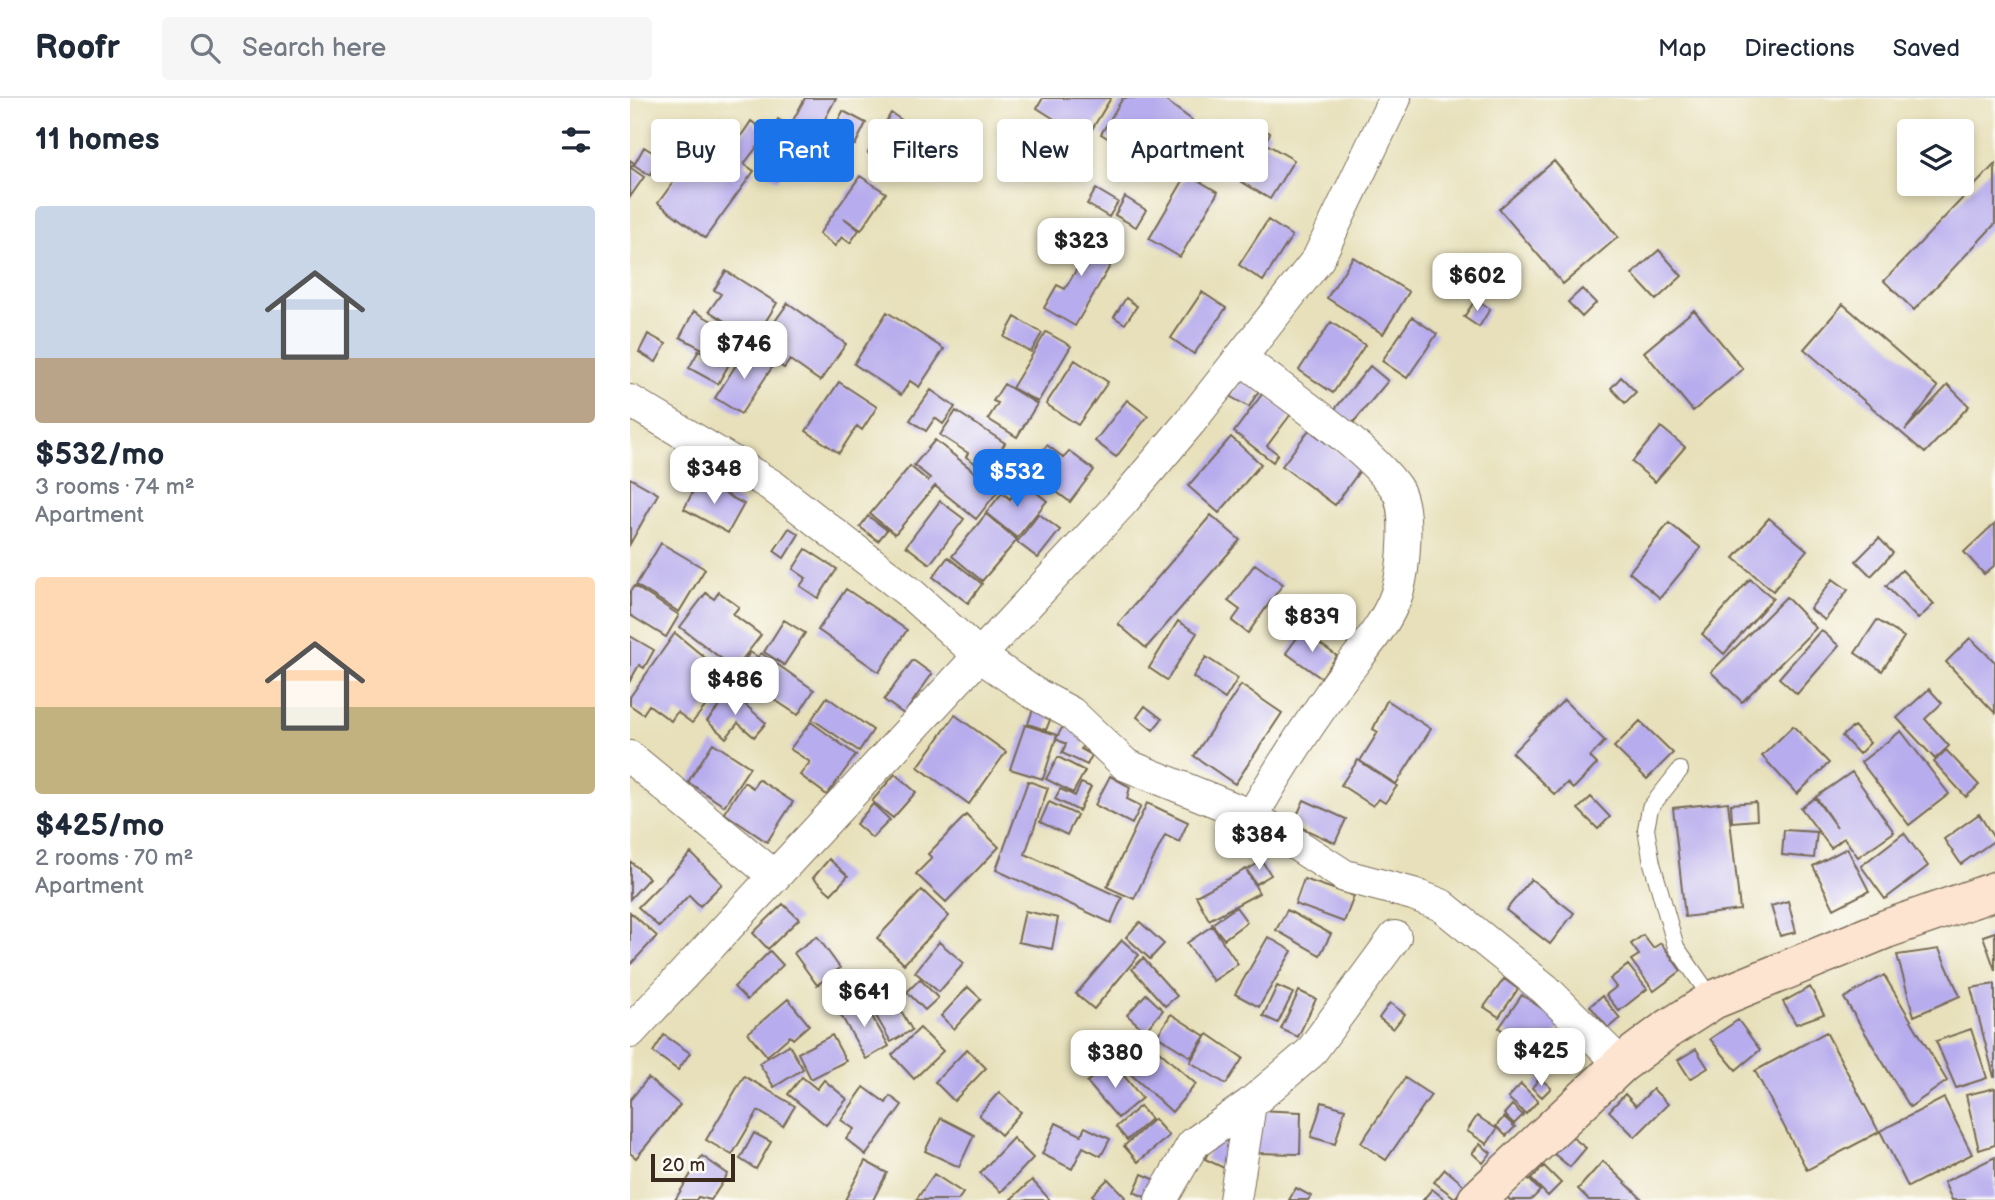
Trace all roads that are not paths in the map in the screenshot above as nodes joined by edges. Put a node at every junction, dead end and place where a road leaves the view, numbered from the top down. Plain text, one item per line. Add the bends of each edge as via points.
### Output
1 (1395, 98) edge
2 (1241, 358) junction
3 (630, 401) edge
4 (980, 656) junction
5 (630, 757) edge
6 (1681, 770) dead end
7 (1252, 816) junction
8 (773, 875) junction
9 (1995, 891) edge
10 (1395, 937) dead end
11 (1713, 1000) junction
12 (630, 1032) edge
13 (1621, 1064) junction
14 (1250, 1104) junction
15 (1161, 1200) edge
16 (1235, 1200) edge
17 (1477, 1200) edge

1 - 2 street via 1318,258
2 - 4 street via 1124,500
2 - 7 street via 1359,450 1397,489 1404,521 1397,594
3 - 4 street via 771,485 909,592
4 - 7 street via 1071,713 1126,765
4 - 8 street
5 - 8 street
6 - 11 lane via 1650,808 1646,829 1676,947
7 - 13 street via 1345,876 1441,905 1545,989
8 - 12 street
9 - 11 street via 1886,929
10 - 14 street via 1311,1054
11 - 13 street
13 - 17 street
14 - 15 street via 1193,1143
14 - 16 street

